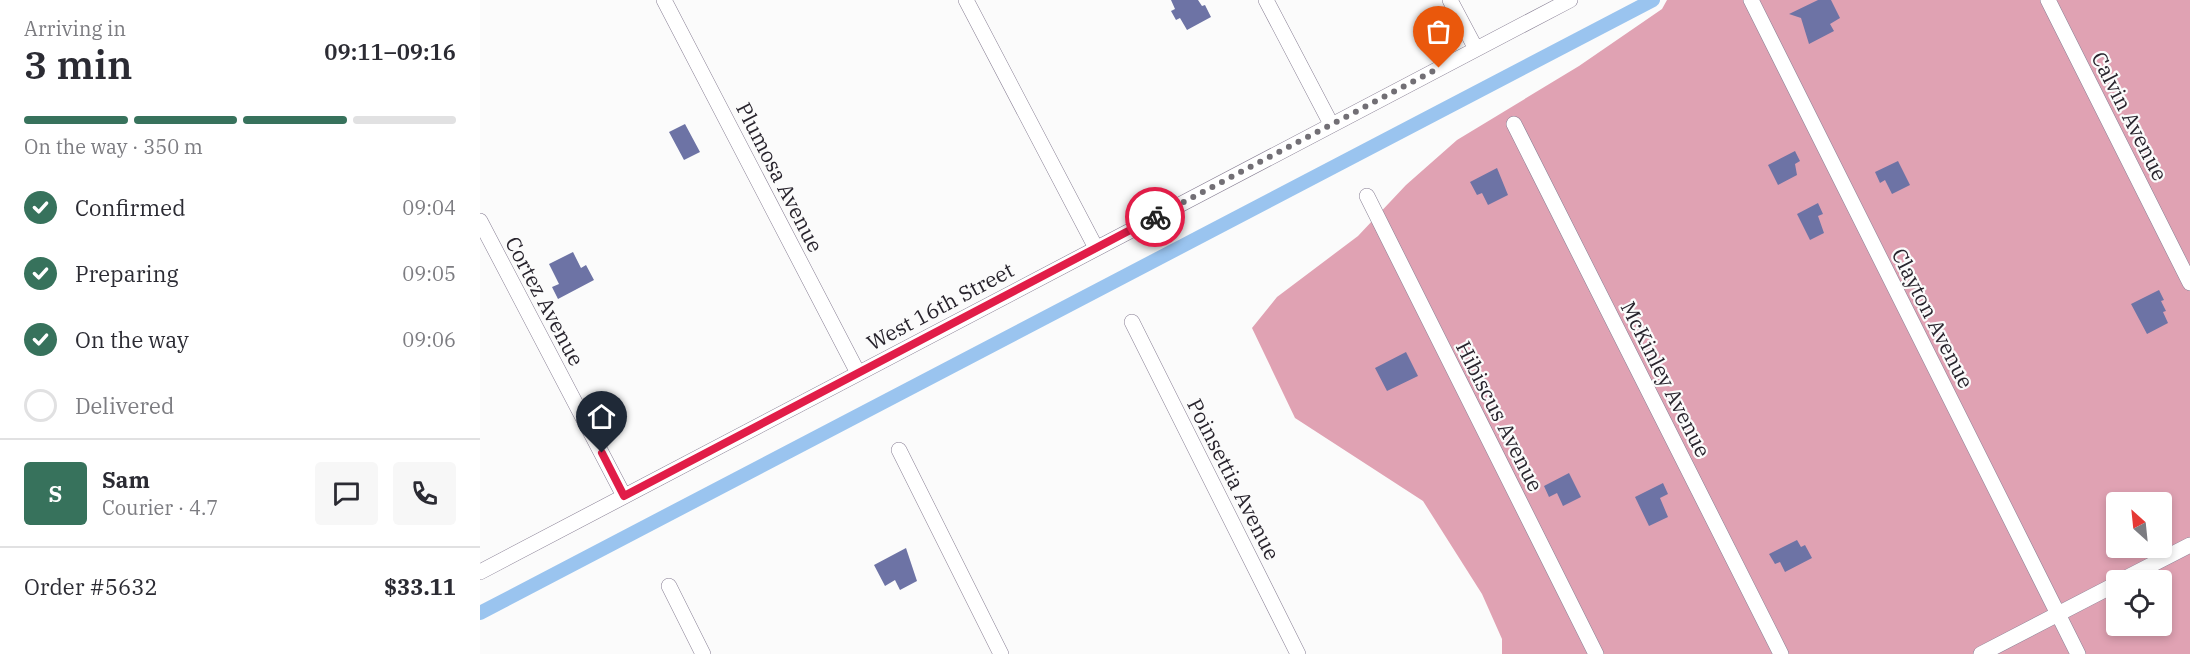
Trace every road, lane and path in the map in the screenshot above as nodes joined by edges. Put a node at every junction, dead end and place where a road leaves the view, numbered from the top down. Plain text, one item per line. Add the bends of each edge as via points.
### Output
1 (664, 0) edge
2 (966, 0) edge
3 (1266, 0) edge
4 (1450, 0) edge
5 (1570, 0) edge
6 (1751, 0) edge
7 (2048, 0) edge
8 (1476, 48) junction
9 (1331, 124) junction
10 (1514, 124) dead end
11 (1367, 196) dead end
12 (480, 221) edge
13 (1096, 248) junction
14 (2190, 283) edge
15 (1132, 322) dead end
16 (858, 373) junction
17 (899, 450) dead end
18 (624, 496) junction
19 (2190, 545) edge
20 (2141, 570) edge
21 (480, 572) edge
22 (669, 586) dead end
23 (2106, 589) edge
24 (2058, 614) junction
25 (704, 654) edge
26 (1001, 654) edge
27 (1298, 654) edge
28 (1596, 654) edge
29 (1781, 654) edge
30 (1981, 654) edge
31 (2078, 654) edge

1 - 16 street, Plumosa Avenue
2 - 13 street
3 - 9 street
4 - 8 street
5 - 8 street, West 16th Street
6 - 24 street, Clayton Avenue
7 - 14 street, Calvin Avenue
8 - 9 street, West 16th Street
9 - 13 street, West 16th Street
10 - 29 street, McKinley Avenue
11 - 28 street, Hibiscus Avenue
12 - 18 street, Cortez Avenue
13 - 16 street, West 16th Street
15 - 27 street, Poinsettia Avenue
16 - 18 street, West 16th Street
17 - 26 street
18 - 21 street, West 16th Street
19 - 20 street
22 - 25 street
23 - 24 street
24 - 30 street
24 - 31 street, Clayton Avenue

